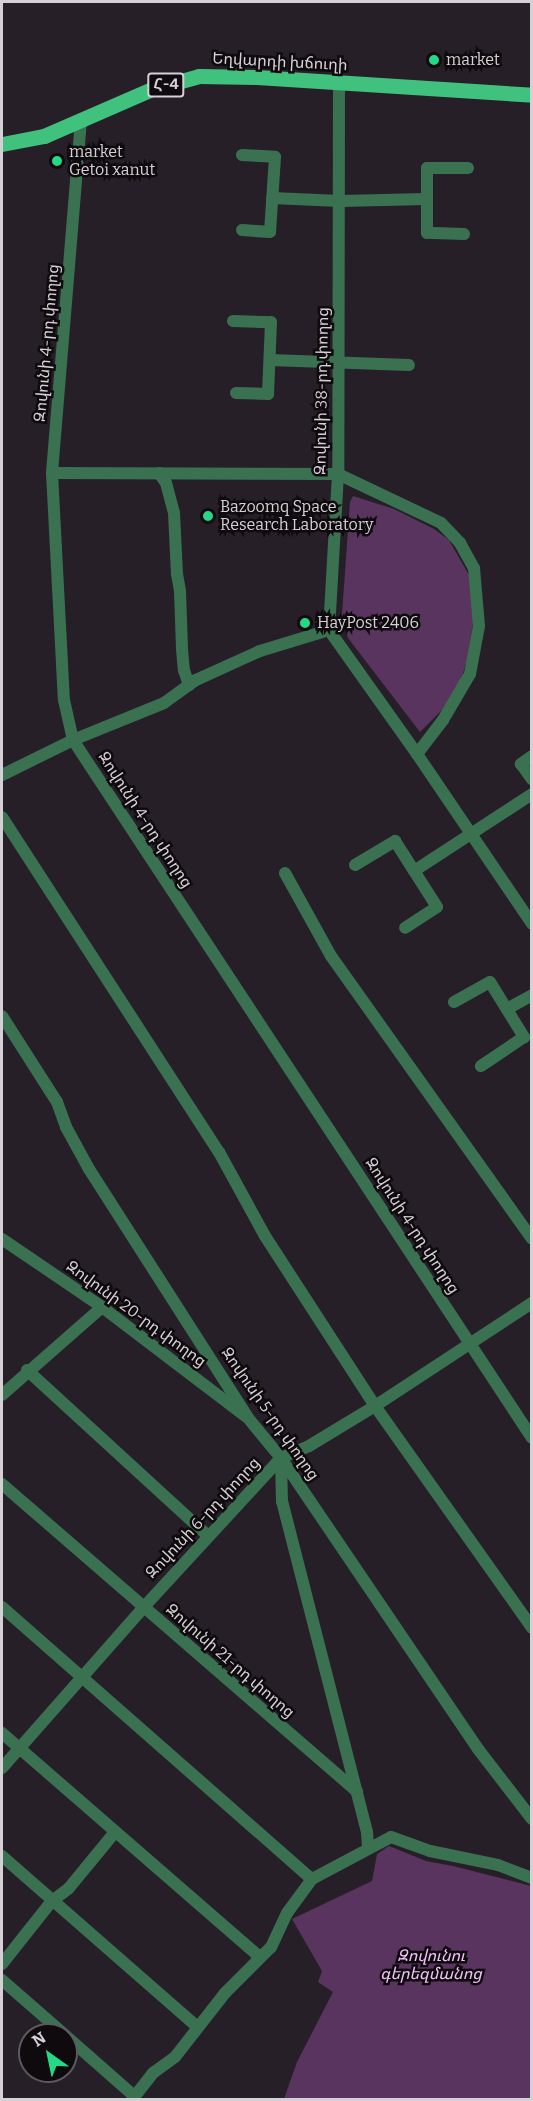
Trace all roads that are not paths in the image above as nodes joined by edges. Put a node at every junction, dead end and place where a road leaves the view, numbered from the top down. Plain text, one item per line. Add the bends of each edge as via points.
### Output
1 (339, 84) junction
2 (531, 95) edge
3 (81, 120) junction
4 (2, 144) edge
5 (242, 154) dead end
6 (468, 168) dead end
7 (272, 198) junction
8 (426, 199) junction
9 (340, 201) junction
10 (242, 230) dead end
11 (464, 234) dead end
12 (233, 321) dead end
13 (270, 360) junction
14 (339, 362) junction
15 (409, 365) dead end
16 (236, 393) dead end
17 (52, 473) junction
18 (159, 473) junction
19 (338, 474) junction
20 (329, 630) junction
21 (189, 685) junction
22 (73, 740) junction
23 (417, 754) junction
24 (531, 756) edge
25 (2, 775) edge
26 (531, 779) edge
27 (531, 794) edge
28 (2, 817) edge
29 (471, 834) junction
30 (355, 866) dead end
31 (414, 871) junction
32 (285, 873) dead end
33 (531, 924) edge
34 (405, 928) dead end
35 (531, 995) edge
36 (454, 1002) dead end
37 (507, 1009) junction
38 (2, 1016) edge
39 (481, 1066) dead end
40 (2, 1239) edge
41 (531, 1239) edge
42 (531, 1303) edge
43 (102, 1307) junction
44 (470, 1346) junction
45 (27, 1370) junction
46 (2, 1395) edge
47 (375, 1406) junction
48 (248, 1418) junction
49 (531, 1438) edge
50 (281, 1458) junction
51 (2, 1484) edge
52 (208, 1536) junction
53 (2, 1607) edge
54 (143, 1608) junction
55 (531, 1628) edge
56 (81, 1678) junction
57 (2, 1733) edge
58 (18, 1749) junction
59 (2, 1768) edge
60 (357, 1792) junction
61 (531, 1818) edge
62 (115, 1832) junction
63 (368, 1847) junction
64 (2, 1856) edge
65 (531, 1878) edge
66 (312, 1880) junction
67 (52, 1901) junction
68 (260, 1957) junction
69 (2, 1964) edge
70 (2, 1980) edge
71 (50, 2023) edge
72 (197, 2027) junction
73 (78, 2048) edge
74 (132, 2097) edge

1 - 2 main road, Եղվարդի խճուղի / Հ-4
1 - 3 main road, Եղվարդի խճուղի / Հ-4 via 199,76 152,89
1 - 9 street, Զովունի 38-րդ փողոց
3 - 4 main road, Եղվարդի խճուղի / Հ-4 via 44,136
3 - 17 street, Զովունի 4-րդ փողոց
5 - 7 street via 275,157
6 - 8 street via 427,168
7 - 9 street
7 - 10 street via 270,232
8 - 9 street
8 - 11 street via 427,233
9 - 14 street, Զովունի 38-րդ փողոց
12 - 13 street via 271,322
13 - 14 street
13 - 16 street via 268,394
14 - 15 street
14 - 19 street, Զովունի 38-րդ փողոց
17 - 18 street
17 - 22 street, Զովունի 4-րդ փողոց via 64,700
18 - 19 street
18 - 21 street via 166,483 174,513 182,649
19 - 20 street, Զովունի 38-րդ փողոց
19 - 23 street via 441,523 460,543 474,568 480,626 470,674
20 - 21 street via 260,651
20 - 23 street
21 - 22 street via 164,703
22 - 25 street
22 - 44 street, Զովունի 4-րդ փողոց
23 - 29 street
24 - 26 street via 521,764
27 - 29 street
28 - 47 street via 219,1152 265,1236
29 - 31 street
29 - 33 street
30 - 31 street via 395,841
31 - 34 street via 437,907
32 - 41 street via 332,956
35 - 37 street
36 - 37 street via 490,982
37 - 39 street via 524,1037
38 - 48 street, Զովունի 5-րդ փողոց via 57,1102 89,1169
40 - 43 street, Զովունի 20-րդ փողոց
42 - 44 street, Զովունի 6-րդ փողոց
43 - 45 street
43 - 48 street, Զովունի 20-րդ փողոց
44 - 47 street, Զովունի 6-րդ փողոց
44 - 49 street, Զովունի 4-րդ փողոց
45 - 46 street
45 - 52 street
47 - 50 street, Զովունի 6-րդ փողոց via 309,1446
47 - 55 street
48 - 50 street, Զովունի 5-րդ փողոց
50 - 52 street, Զովունի 6-րդ փողոց
50 - 60 street via 282,1501
50 - 61 street, Զովունի 5-րդ փողոց via 478,1749
51 - 54 street, Զովունի 21-րդ փողոց
52 - 54 street, Զովունի 6-րդ փողոց
53 - 56 street
54 - 56 street, Զովունի 6-րդ փողոց
54 - 60 street, Զովունի 21-րդ փողոց
56 - 58 street, Զովունի 6-րդ փողոց
56 - 66 street
57 - 58 street
58 - 59 street, Զովունի 6-րդ փողոց
58 - 62 street
60 - 63 street
62 - 67 street via 69,1888
62 - 68 street
63 - 65 street via 391,1836 430,1851 498,1865
63 - 66 street
64 - 67 street
66 - 68 street via 287,1913 271,1947
67 - 69 street
67 - 72 street
68 - 72 street
70 - 71 street
72 - 74 street via 175,2057 153,2073
73 - 74 street

